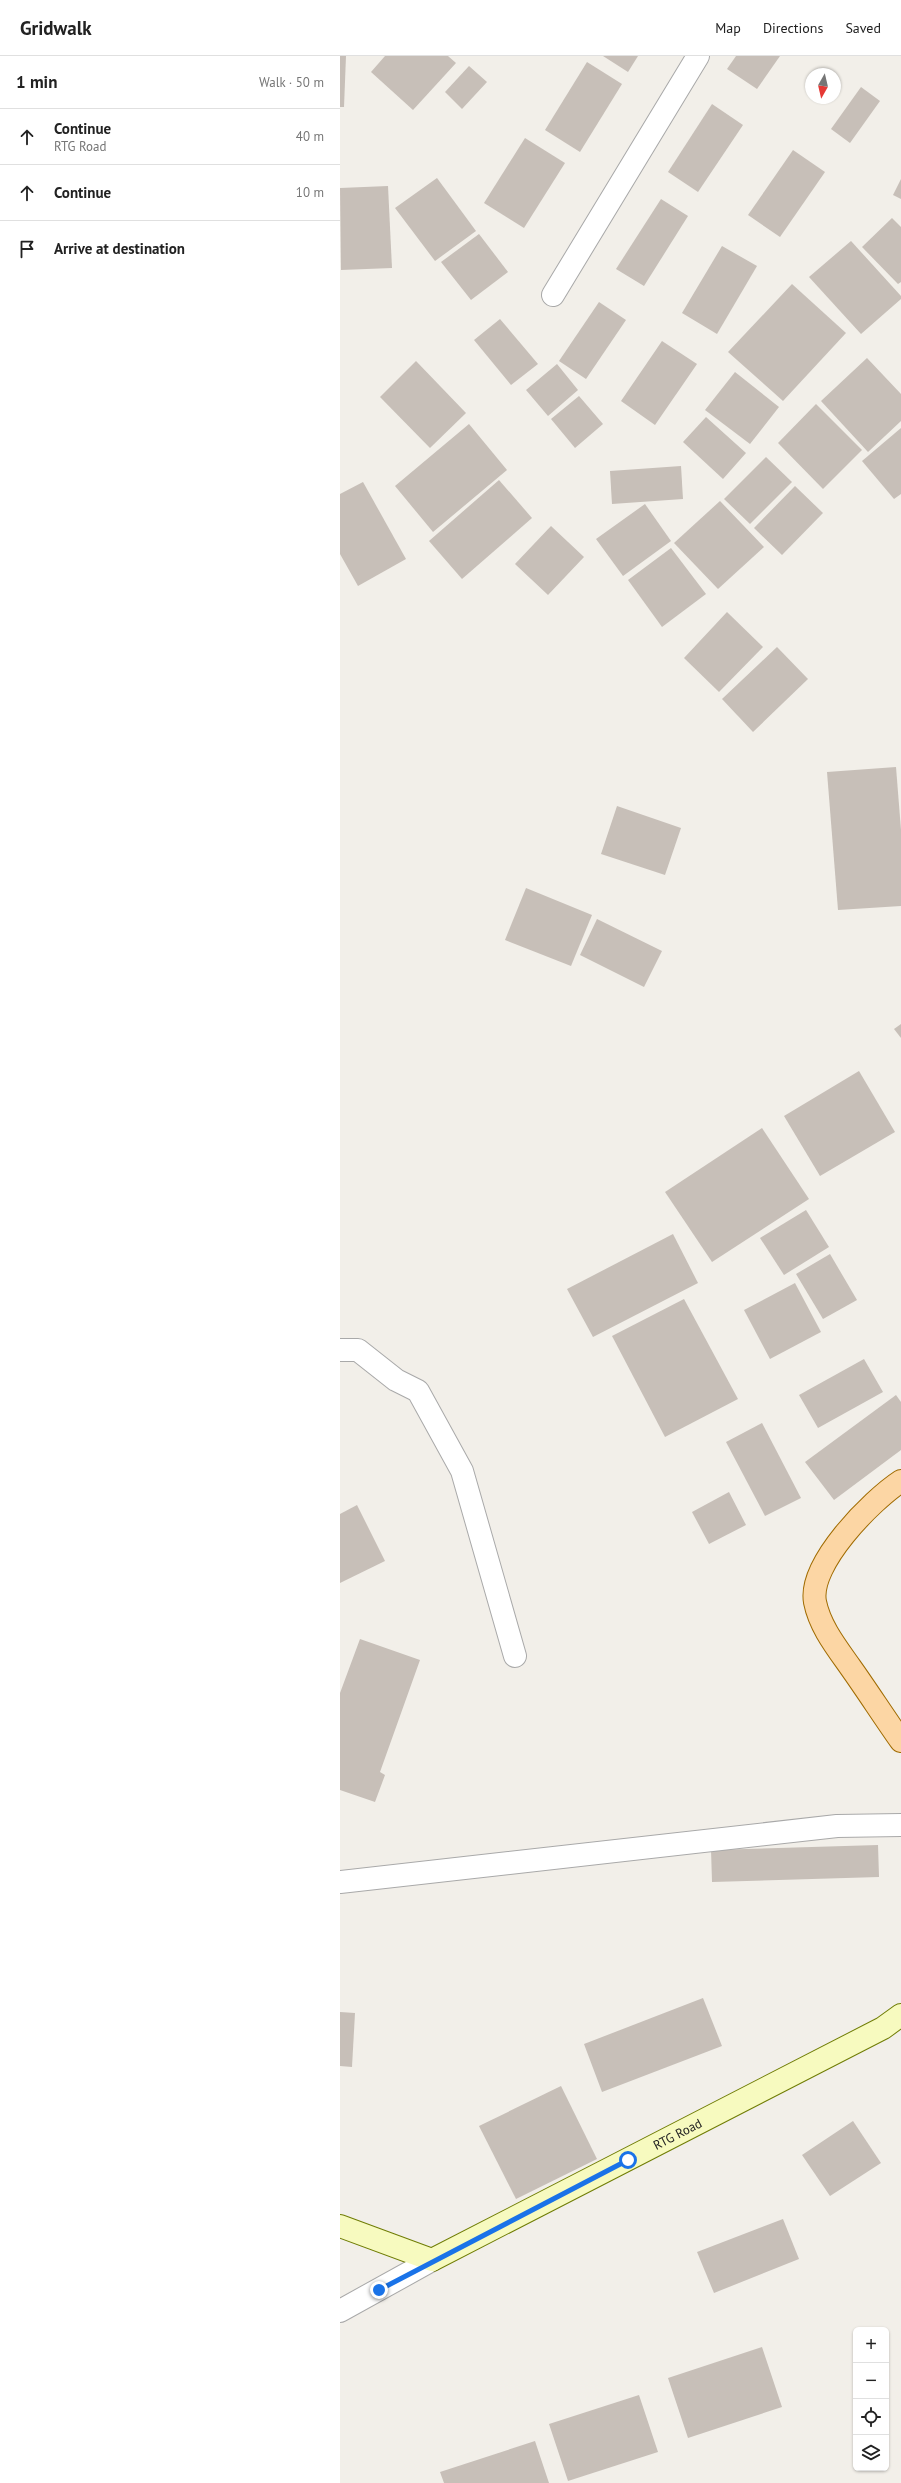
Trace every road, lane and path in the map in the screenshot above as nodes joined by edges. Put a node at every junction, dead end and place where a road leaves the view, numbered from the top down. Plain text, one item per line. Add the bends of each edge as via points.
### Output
1 (698, 56) edge
2 (553, 295) dead end
3 (340, 1350) edge
4 (901, 1481) edge
5 (515, 1656) dead end
6 (901, 1741) edge
7 (901, 1825) edge
8 (340, 1882) edge
9 (901, 2015) edge
10 (340, 2226) edge
11 (432, 2260) junction
12 (340, 2311) edge

1 - 2 street
3 - 5 street via 358,1350 396,1380 418,1392 462,1471
4 - 6 main road via 882,1493 846,1532 818,1576 815,1602 825,1630
7 - 8 street via 837,1826
9 - 11 main road, RTG Road via 883,2028
10 - 11 main road
11 - 12 street

